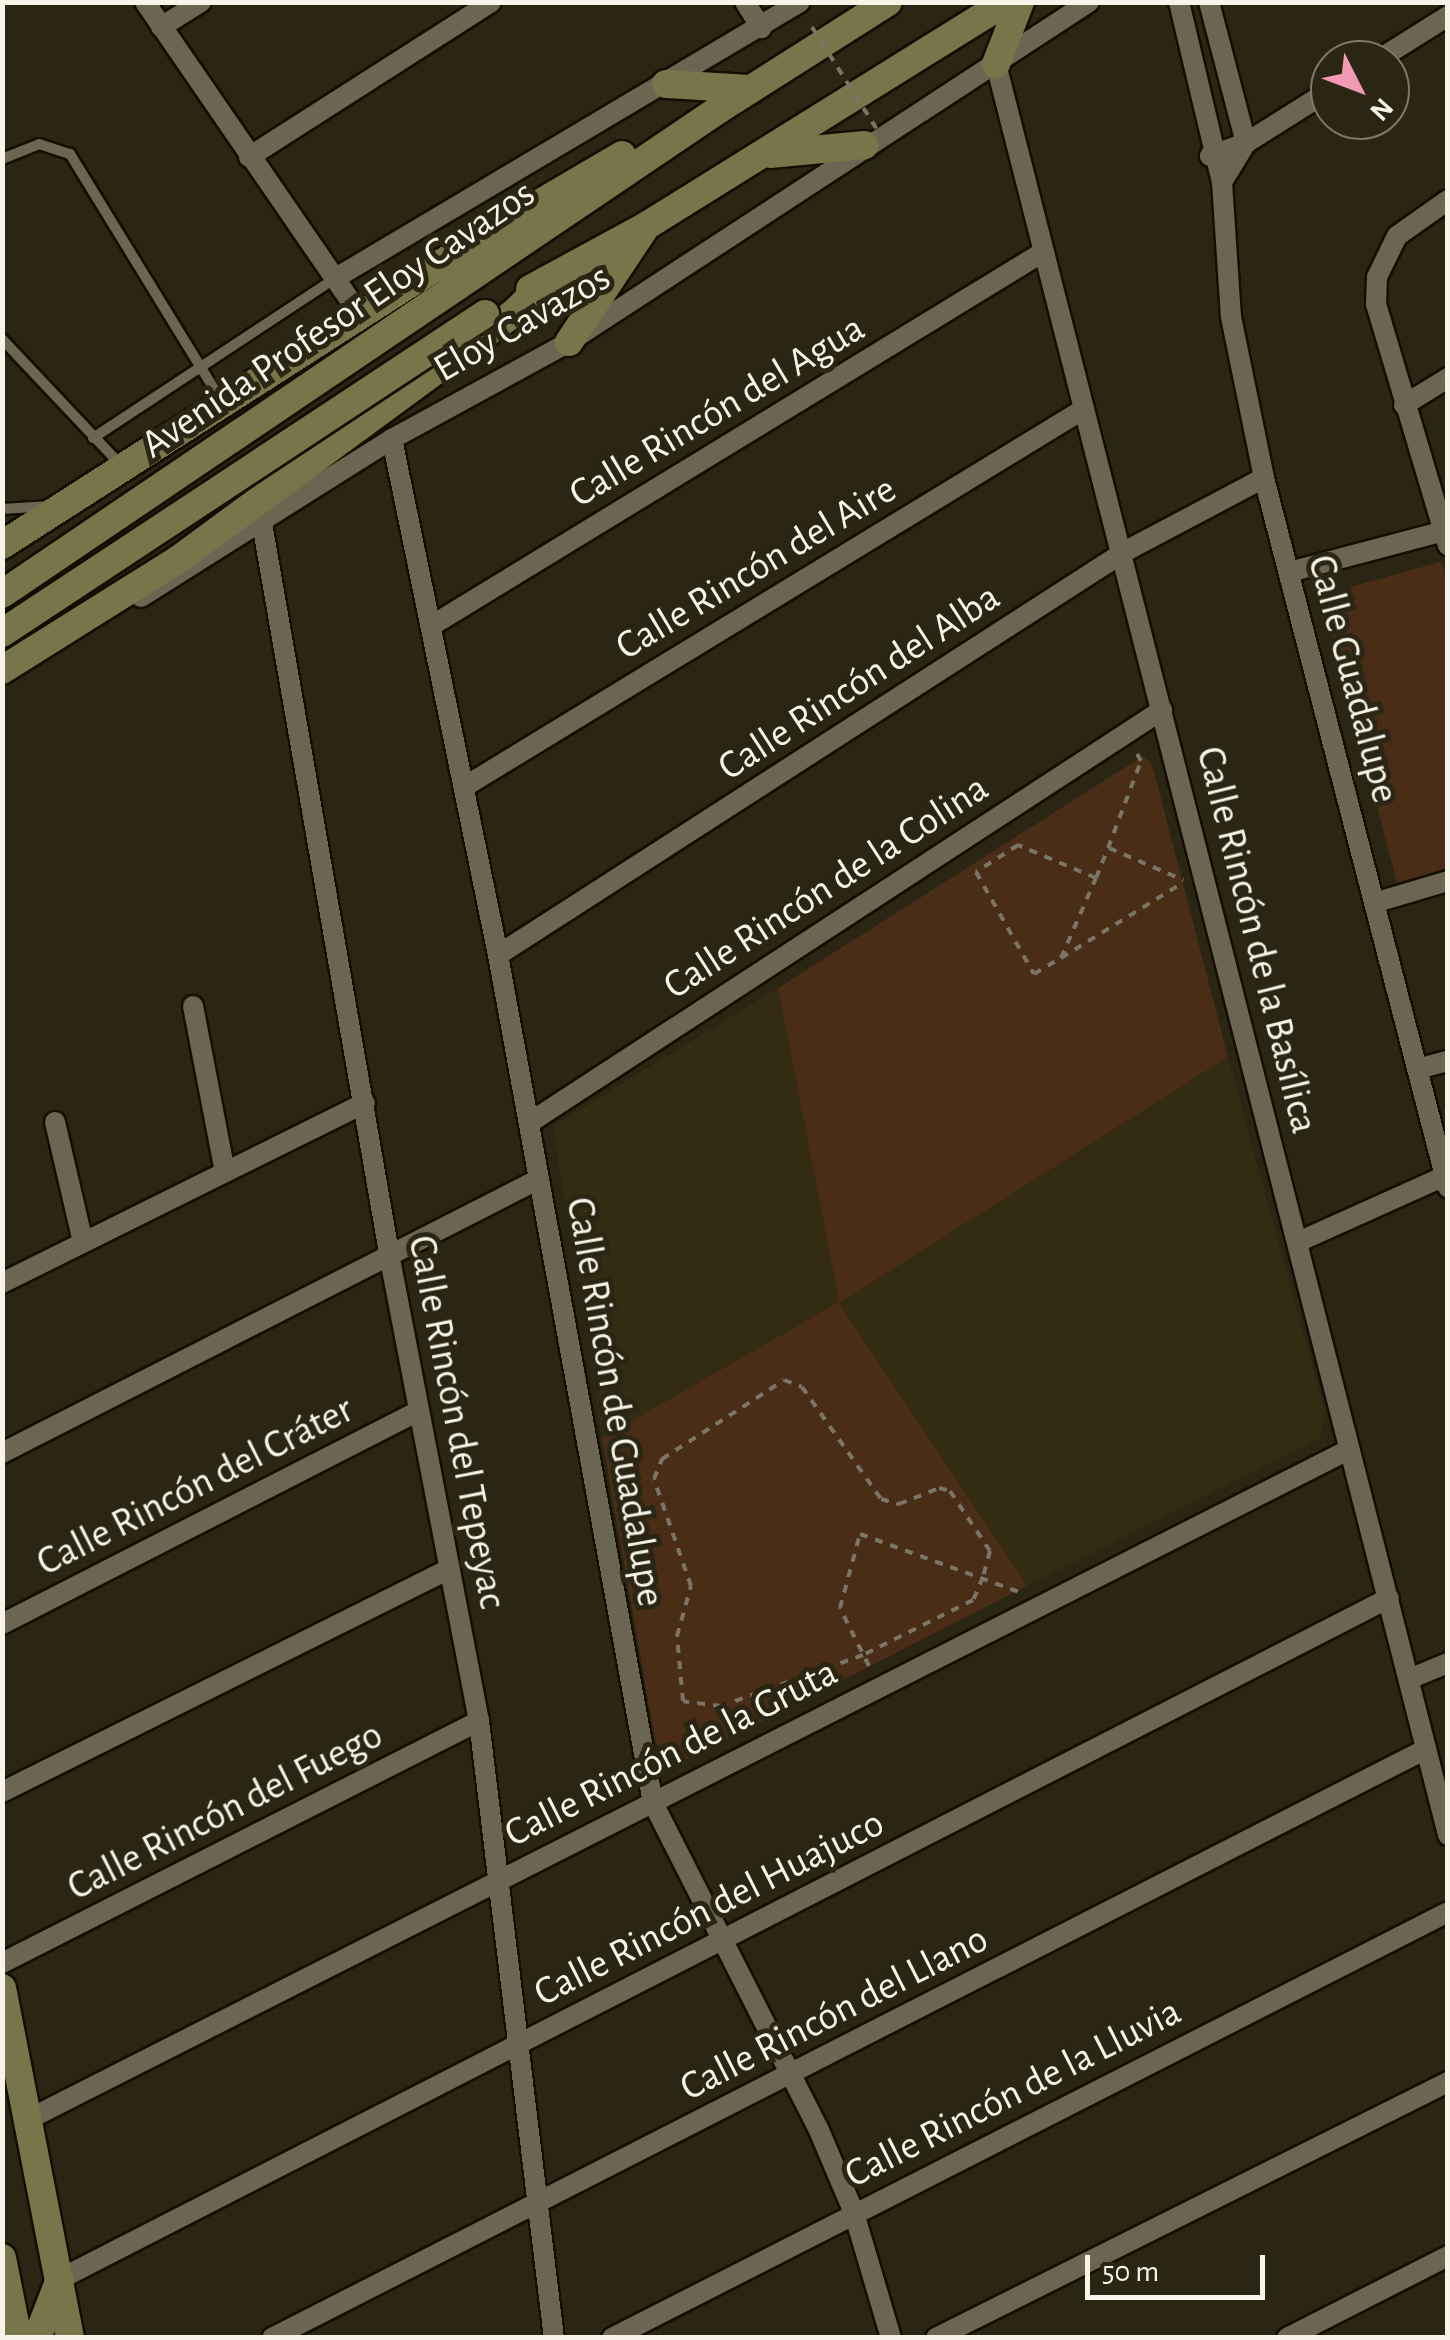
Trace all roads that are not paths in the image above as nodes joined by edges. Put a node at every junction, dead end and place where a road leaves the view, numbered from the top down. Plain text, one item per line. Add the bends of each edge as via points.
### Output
1 (145, 2) edge
2 (201, 2) edge
3 (491, 2) edge
4 (746, 2) edge
5 (800, 2) edge
6 (888, 2) edge
7 (1006, 2) edge
8 (1020, 2) edge
9 (1089, 2) edge
10 (1179, 2) edge
11 (1209, 2) edge
12 (1448, 16) edge
13 (161, 27) junction
14 (761, 28) junction
15 (1410, 40) edge
16 (996, 64) junction
17 (666, 84) junction
18 (750, 90) junction
19 (1310, 103) edge
20 (718, 110) junction
21 (872, 138) junction
22 (1246, 144) junction
23 (763, 155) junction
24 (1210, 156) junction
25 (249, 157) junction
26 (2, 159) edge
27 (1222, 182) junction
28 (1448, 200) edge
29 (646, 226) junction
30 (1040, 254) junction
31 (334, 279) junction
32 (546, 280) junction
33 (361, 316) junction
34 (2, 339) edge
35 (569, 342) junction
36 (201, 367) junction
37 (1448, 378) edge
38 (1404, 405) junction
39 (224, 406) junction
40 (1084, 409) junction
41 (92, 438) junction
42 (392, 438) junction
43 (125, 468) junction
44 (1264, 478) junction
45 (65, 504) junction
46 (2, 509) edge
47 (262, 523) junction
48 (1444, 539) edge
49 (4, 545) edge
50 (1124, 552) junction
51 (1289, 572) junction
52 (2, 594) edge
53 (2, 624) edge
54 (431, 626) junction
55 (68, 629) junction
56 (2, 633) edge
57 (2, 670) edge
58 (1162, 710) junction
59 (464, 787) junction
60 (1448, 882) edge
61 (1377, 902) junction
62 (498, 956) junction
63 (193, 1006) dead end
64 (1448, 1061) edge
65 (1421, 1068) junction
66 (365, 1102) junction
67 (55, 1122) dead end
68 (529, 1123) junction
69 (225, 1172) junction
70 (539, 1179) junction
71 (1446, 1182) edge
72 (83, 1242) junction
73 (1298, 1242) junction
74 (390, 1259) junction
75 (2, 1283) edge
76 (420, 1411) junction
77 (1348, 1450) junction
78 (2, 1453) edge
79 (448, 1570) junction
80 (1389, 1598) junction
81 (2, 1624) edge
82 (1448, 1662) edge
83 (1410, 1678) junction
84 (478, 1721) junction
85 (1426, 1750) junction
86 (2, 1792) edge
87 (653, 1803) junction
88 (1448, 1834) edge
89 (499, 1879) junction
90 (1448, 1912) edge
91 (723, 1942) junction
92 (2, 1963) edge
93 (2, 1988) edge
94 (518, 2044) junction
95 (791, 2074) junction
96 (1448, 2082) edge
97 (27, 2120) junction
98 (541, 2202) junction
99 (854, 2213) junction
100 (1448, 2256) edge
101 (2, 2258) edge
102 (60, 2279) junction
103 (18, 2338) edge
104 (38, 2338) edge
105 (70, 2338) edge
106 (272, 2338) edge
107 (554, 2338) edge
108 (612, 2338) edge
109 (891, 2338) edge
110 (936, 2338) edge
111 (1287, 2338) edge

1 - 13 street
2 - 13 street
3 - 25 street
4 - 14 street
5 - 14 street
6 - 18 main road, Avenida Profesor Eloy Cavazos
7 - 23 main road, Avenida Profesor Eloy Cavazos
8 - 16 main road
9 - 16 street, Eloy Cavazos
10 - 24 street, Calle Guadalupe
11 - 22 street
12 - 15 street
13 - 25 street
14 - 17 street
16 - 21 street, Eloy Cavazos
16 - 30 street, Calle Rincón de la Basílica
17 - 18 main road
17 - 31 street
18 - 20 main road, Avenida Profesor Eloy Cavazos
19 - 22 street
20 - 33 main road, Avenida Profesor Eloy Cavazos via 606,163
20 - 52 main road, Avenida Profesor Eloy Cavazos
21 - 23 main road
21 - 35 street, Eloy Cavazos
22 - 24 street
22 - 27 street
23 - 29 main road, Avenida Profesor Eloy Cavazos
24 - 27 street, Calle Guadalupe
25 - 31 street
26 - 36 lane via 39,144 70,154
27 - 44 street, Calle Guadalupe via 1231,317
28 - 38 street via 1396,236 1377,277 1376,304
29 - 32 main road, Avenida Profesor Eloy Cavazos
29 - 35 main road
30 - 40 street, Calle Rincón de la Basílica
30 - 54 street, Calle Rincón del Agua
31 - 33 street
31 - 36 lane
32 - 55 main road, Avenida Profesor Eloy Cavazos via 512,314 195,547
32 - 56 main road, Avenida Profesor Eloy Cavazos, bridge
33 - 39 main road, Avenida Profesor Eloy Cavazos
34 - 41 lane
35 - 42 street, Eloy Cavazos
36 - 39 lane
36 - 41 lane
37 - 38 street
38 - 48 street
39 - 43 main road, Avenida Profesor Eloy Cavazos
40 - 50 street, Calle Rincón de la Basílica
40 - 59 street, Calle Rincón del Aire
41 - 43 lane
42 - 47 street, Eloy Cavazos
42 - 54 street, Calle Rincón de Guadalupe
43 - 45 main road, Avenida Profesor Eloy Cavazos
44 - 50 street, Calle Rincón del Alba
44 - 51 street, Calle Guadalupe
45 - 46 lane
45 - 49 main road, Avenida Profesor Eloy Cavazos
47 - 55 street, Eloy Cavazos via 119,610
47 - 66 street, Calle Rincón del Tepeyac
48 - 51 street
50 - 58 street, Calle Rincón de la Basílica
50 - 62 street, Calle Rincón del Alba
51 - 61 street, Calle Guadalupe
53 - 55 main road via 19,635
54 - 59 street, Calle Rincón de Guadalupe
55 - 57 main road, Avenida Profesor Eloy Cavazos
58 - 68 street, Calle Rincón de la Colina
58 - 73 street, Calle Rincón de la Basílica
59 - 62 street, Calle Rincón de Guadalupe
60 - 61 street
61 - 65 street, Calle Guadalupe
62 - 68 street, Calle Rincón de Guadalupe
63 - 69 street
64 - 65 street
65 - 71 street, Calle Guadalupe
66 - 69 street
66 - 74 street, Calle Rincón del Tepeyac
67 - 72 street
68 - 70 street, Calle Rincón de Guadalupe
69 - 72 street
70 - 74 street
70 - 87 street, Calle Rincón de Guadalupe
71 - 73 street
72 - 75 street
73 - 77 street, Calle Rincón de la Basílica
74 - 76 street, Calle Rincón del Tepeyac
74 - 78 street
76 - 79 street, Calle Rincón del Tepeyac
76 - 81 street, Calle Rincón del Cráter
77 - 80 street, Calle Rincón de la Basílica
77 - 87 street, Calle Rincón de la Gruta
79 - 84 street, Calle Rincón del Tepeyac
79 - 86 street
80 - 83 street, Calle Rincón de la Basílica
80 - 91 street, Calle Rincón del Huajuco
82 - 83 street
83 - 85 street, Calle Rincón de la Basílica
84 - 89 street, Calle Rincón del Tepeyac
84 - 92 street, Calle Rincón del Fuego
85 - 88 street, Calle Rincón de la Basílica
85 - 95 street, Calle Rincón del Llano
87 - 89 street, Calle Rincón de la Gruta
87 - 91 street, Calle Rincón de Guadalupe
89 - 94 street, Calle Rincón del Tepeyac
89 - 97 street, Calle Rincón de la Gruta
90 - 99 street, Calle Rincón de la Lluvia
91 - 94 street, Calle Rincón del Huajuco
91 - 95 street, Calle Rincón de Guadalupe
93 - 97 main road
94 - 98 street, Calle Rincón del Tepeyac
94 - 102 street, Calle Rincón del Huajuco
95 - 98 street, Calle Rincón del Llano
95 - 99 street, Calle Rincón de Guadalupe
96 - 110 street
97 - 102 main road
98 - 106 street, Calle Rincón del Llano
98 - 107 street, Calle Rincón del Tepeyac
99 - 108 street, Calle Rincón de la Lluvia
99 - 109 street, Calle Rincón de Guadalupe
100 - 111 street
101 - 103 main road
102 - 104 main road
102 - 105 main road

